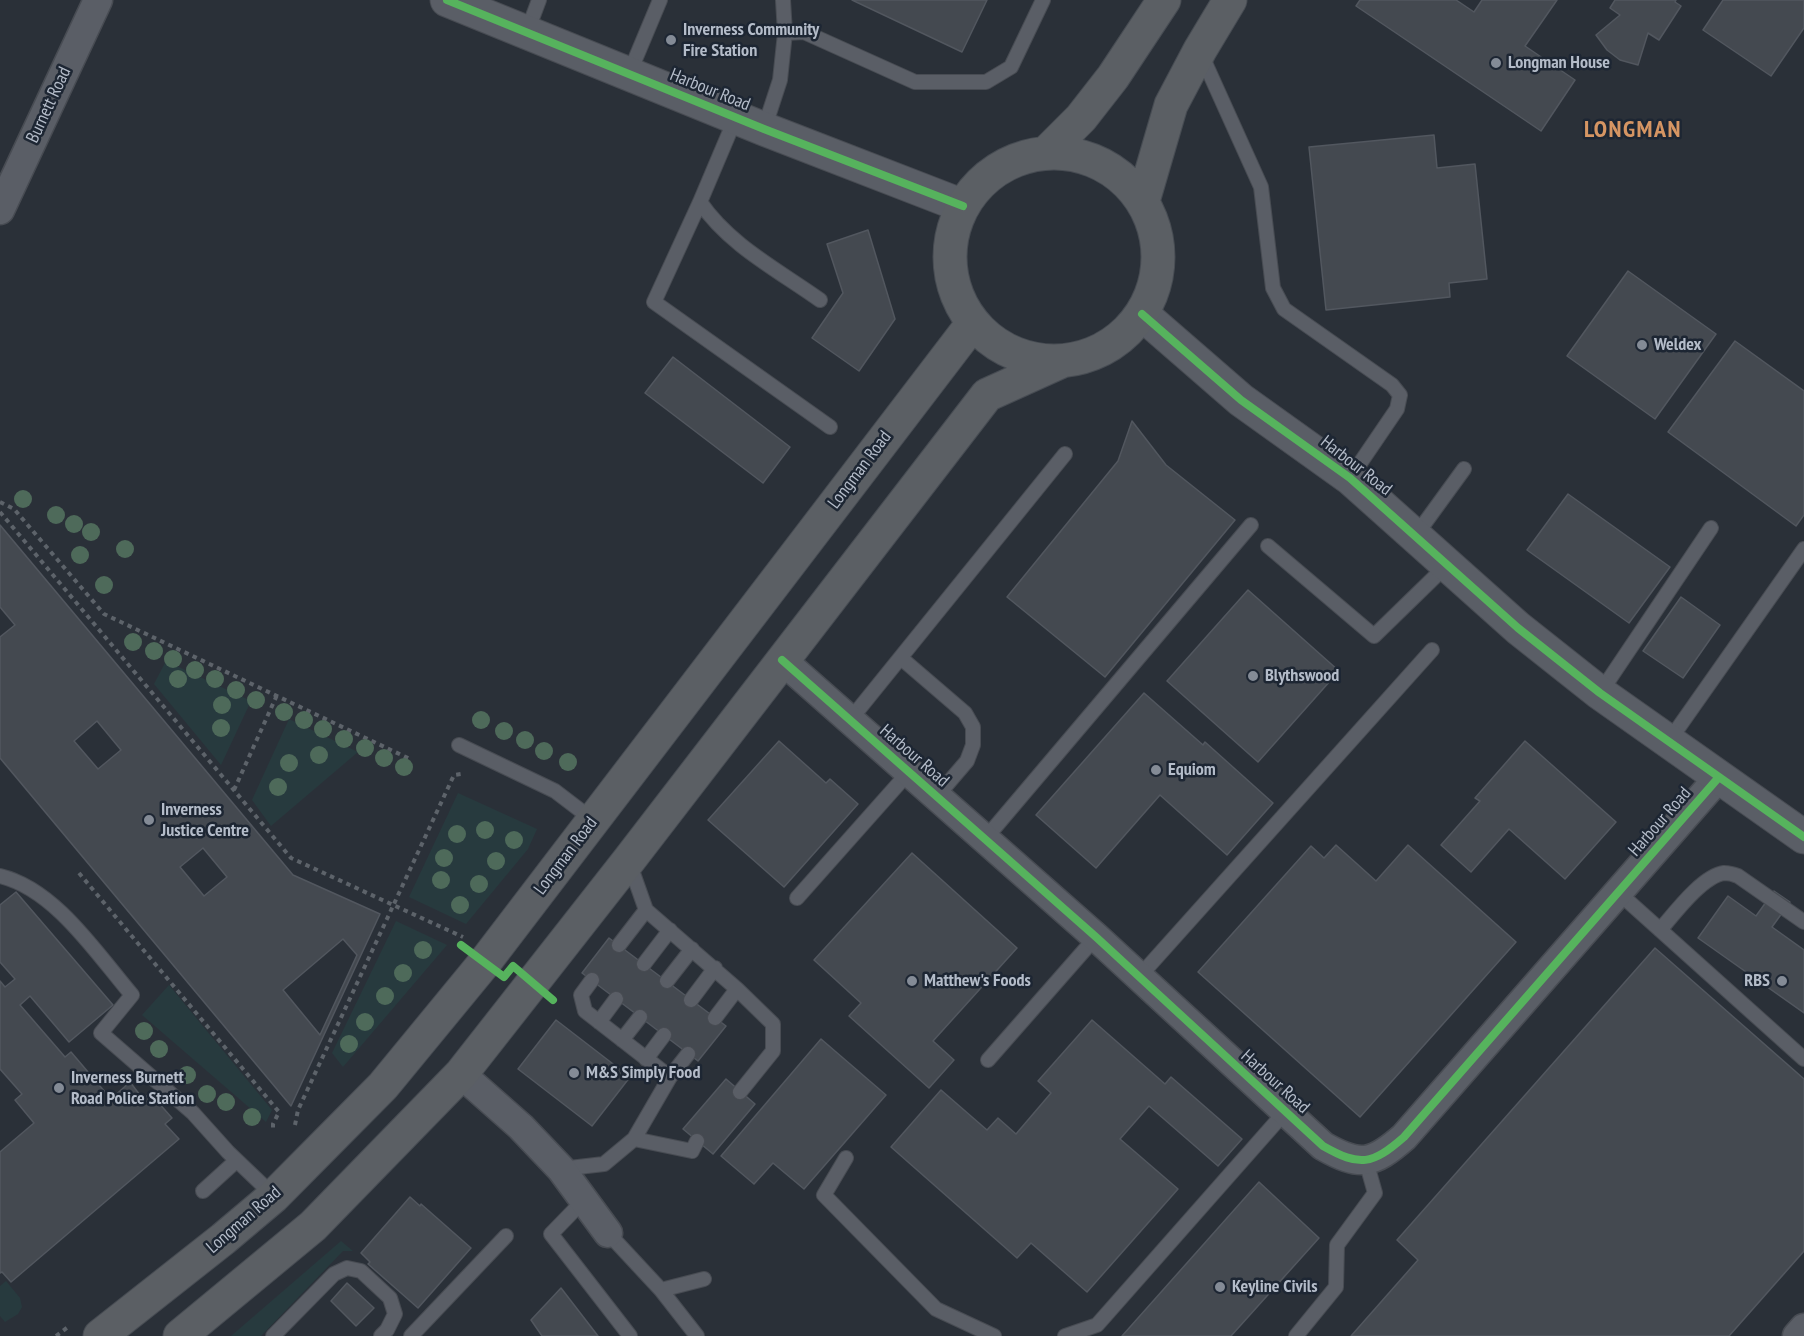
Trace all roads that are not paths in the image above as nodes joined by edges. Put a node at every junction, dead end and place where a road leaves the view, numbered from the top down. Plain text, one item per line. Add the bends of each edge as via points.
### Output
1 (98, 0) edge
2 (447, 0) edge
3 (539, 0) edge
4 (660, 0) edge
5 (783, 0) edge
6 (1042, 0) edge
7 (1164, 0) edge
8 (1230, 0) edge
9 (526, 32) junction
10 (785, 33) junction
11 (1200, 50) junction
12 (629, 74) junction
13 (750, 123) junction
14 (1047, 152) junction
15 (1143, 201) junction
16 (700, 202) junction
17 (963, 206) junction
18 (0, 210) edge
19 (820, 300) dead end
20 (1142, 314) junction
21 (973, 323) junction
22 (1060, 362) junction
23 (830, 428) dead end
24 (1065, 454) dead end
25 (1464, 469) dead end
26 (1350, 478) junction
27 (1251, 525) dead end
28 (1711, 528) dead end
29 (1416, 536) junction
30 (1268, 546) dead end
31 (1804, 549) edge
32 (1448, 564) junction
33 (1432, 650) dead end
34 (900, 658) junction
35 (782, 660) junction
36 (1600, 693) junction
37 (850, 720) junction
38 (1669, 741) junction
39 (459, 745) dead end
40 (909, 772) junction
41 (1719, 777) junction
42 (937, 796) junction
43 (593, 820) junction
44 (1804, 837) edge
45 (985, 839) junction
46 (629, 860) junction
47 (0, 876) edge
48 (1618, 893) junction
49 (797, 898) dead end
50 (646, 910) junction
51 (1804, 922) edge
52 (670, 930) junction
53 (1660, 930) junction
54 (1096, 937) junction
55 (619, 945) dead end
56 (692, 949) junction
57 (644, 964) dead end
58 (715, 968) junction
59 (1138, 978) junction
60 (592, 980) dead end
61 (667, 981) dead end
62 (737, 989) junction
63 (616, 999) dead end
64 (691, 1000) dead end
65 (640, 1017) dead end
66 (715, 1018) dead end
67 (599, 1022) junction
68 (664, 1035) dead end
69 (622, 1040) junction
70 (688, 1054) dead end
71 (646, 1059) junction
72 (1804, 1059) edge
73 (988, 1060) dead end
74 (460, 1074) junction
75 (670, 1077) junction
76 (740, 1092) dead end
77 (1285, 1112) junction
78 (634, 1139) junction
79 (697, 1141) dead end
80 (846, 1158) dead end
81 (236, 1161) junction
82 (1366, 1161) junction
83 (561, 1169) junction
84 (203, 1191) dead end
85 (274, 1196) junction
86 (584, 1200) junction
87 (608, 1233) joint
88 (506, 1236) dead end
89 (704, 1279) dead end
90 (661, 1290) junction
91 (1804, 1328) edge
92 (88, 1329) edge
93 (180, 1336) edge
94 (273, 1336) edge
95 (381, 1336) edge
96 (411, 1336) edge
97 (630, 1336) edge
98 (698, 1336) edge
99 (994, 1336) edge
100 (1065, 1336) edge
101 (1296, 1336) edge
102 (1797, 1336) edge

1 - 18 street, Burnett Road
2 - 9 street, Harbour Road
3 - 9 lane
4 - 12 lane
5 - 10 lane
6 - 10 lane via 1011,67 986,82 915,82 804,32
7 - 14 highway via 1113,77 1081,118
8 - 11 highway
9 - 12 street, Harbour Road
10 - 13 lane via 780,80
11 - 15 highway via 1171,105
11 - 26 lane via 1261,187 1273,288 1284,309 1392,385 1400,395 1397,409
12 - 13 street, Harbour Road
13 - 16 lane
13 - 17 street, Harbour Road
14 - 15 highway via 1075,154 1102,164 1125,180
14 - 17 highway via 1004,166 984,179
15 - 20 highway via 1155,228 1159,258 1155,287
16 - 19 lane via 727,235
16 - 23 lane via 654,302
17 - 21 highway via 952,235 950,266 957,296
20 - 22 highway via 1120,338 1092,355
20 - 26 street, Harbour Road via 1241,400
21 - 22 highway via 997,345 1017,354
21 - 43 highway, Longman Road
22 - 35 highway via 987,395
24 - 34 lane
25 - 29 lane
26 - 29 street, Harbour Road
27 - 45 lane
28 - 36 lane
29 - 32 street, Harbour Road
30 - 32 lane via 1374,636
31 - 38 lane
32 - 36 street, Harbour Road via 1518,628
33 - 59 lane
34 - 37 lane
34 - 42 lane via 965,714 974,727 974,745 967,761
35 - 37 street, Harbour Road
35 - 46 highway
36 - 38 street, Harbour Road
37 - 40 street, Harbour Road
38 - 41 street, Harbour Road
39 - 43 lane via 555,791
40 - 42 street, Harbour Road
40 - 49 lane
41 - 44 street, Harbour Road
41 - 48 street, Harbour Road
42 - 45 street, Harbour Road
43 - 85 highway, Longman Road via 473,954 383,1086
45 - 54 street, Harbour Road
46 - 50 lane
46 - 74 highway
47 - 81 lane via 21,884 62,913 132,995 101,1033 193,1113
48 - 53 lane
48 - 82 street, Harbour Road via 1404,1137 1386,1153
50 - 52 lane
50 - 55 lane
51 - 53 lane via 1738,876 1727,873 1704,884
52 - 56 lane
52 - 57 lane
53 - 72 lane
54 - 59 street, Harbour Road
54 - 73 lane
56 - 58 lane
56 - 61 lane
58 - 62 lane
58 - 64 lane
59 - 77 street, Harbour Road
60 - 67 lane via 581,995 585,1011
62 - 66 lane
62 - 76 lane via 773,1024 773,1051
63 - 67 lane
65 - 69 lane
67 - 69 lane
68 - 71 lane
69 - 71 lane
70 - 75 lane
71 - 75 lane
74 - 83 street
74 - 93 highway via 313,1226
75 - 78 lane
77 - 82 street, Harbour Road via 1323,1146 1342,1157
77 - 100 lane via 1097,1325
78 - 79 lane via 692,1151
78 - 83 lane via 604,1164
80 - 99 lane via 824,1195 936,1309
81 - 84 lane
81 - 85 lane
82 - 101 lane via 1375,1193 1336,1245 1336,1287
83 - 86 street
85 - 92 highway, Longman Road via 224,1239
86 - 87 street
86 - 97 lane via 551,1234
87 - 90 lane
88 - 96 lane
89 - 90 lane
90 - 98 lane
91 - 102 street
94 - 95 lane via 334,1274 347,1268 361,1271 390,1298 395,1314

